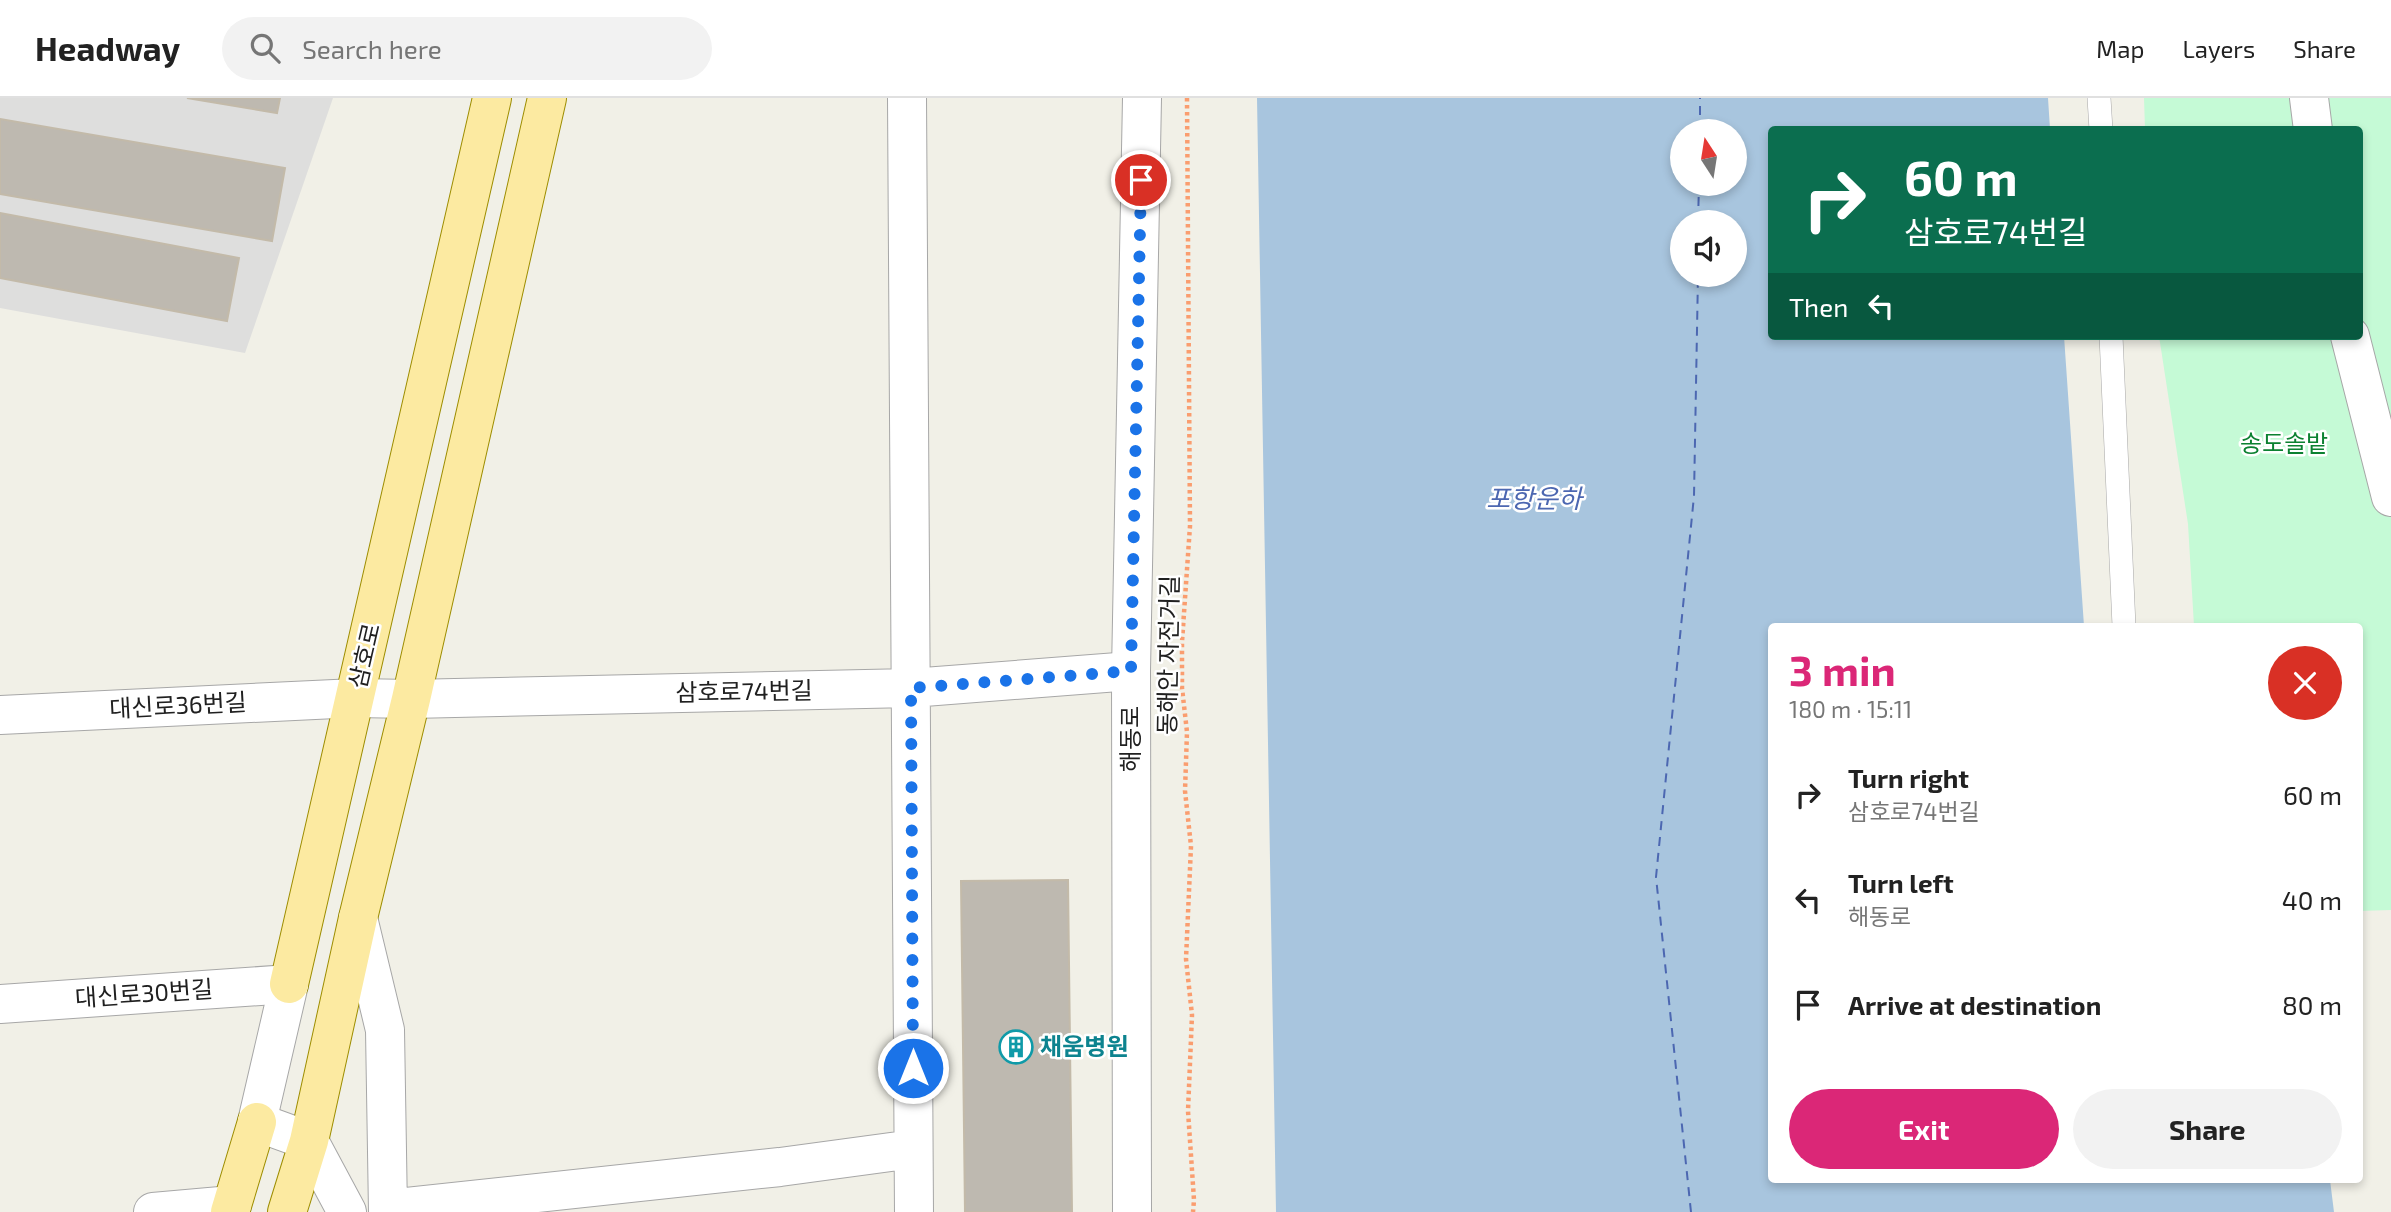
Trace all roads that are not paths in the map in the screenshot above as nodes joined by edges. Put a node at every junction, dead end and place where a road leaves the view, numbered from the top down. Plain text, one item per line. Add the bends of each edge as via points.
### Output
1 (492, 98) edge
2 (547, 98) edge
3 (907, 98) edge
4 (1142, 98) edge
5 (2099, 98) edge
6 (2309, 98) edge
7 (2101, 126) edge
8 (2312, 126) edge
9 (2110, 340) edge
10 (2351, 340) edge
11 (2391, 496) edge
12 (2124, 623) edge
13 (1131, 671) junction
14 (911, 688) junction
15 (356, 698) junction
16 (411, 699) junction
17 (0, 715) edge
18 (358, 918) junction
19 (289, 984) junction
20 (0, 1004) edge
21 (257, 1122) junction
22 (309, 1141) junction
23 (913, 1149) junction
24 (231, 1208) edge
25 (388, 1211) edge
26 (153, 1212) edge
27 (287, 1212) edge
28 (347, 1212) edge
29 (914, 1212) edge
30 (1132, 1212) edge

1 - 15 main road, 삼호로
2 - 16 main road
3 - 14 street
4 - 13 street, 해동로
5 - 7 lane
6 - 8 street
9 - 12 lane
10 - 11 street
13 - 14 street, 삼호로74번길
13 - 30 street, 해동로
14 - 16 street, 삼호로74번길
14 - 23 street
15 - 16 street, 삼호로74번길
15 - 17 street, 대신로36번길
15 - 19 main road, 삼호로
16 - 18 main road
18 - 22 main road
18 - 25 street via 385,1030
19 - 20 street, 대신로30번길
19 - 21 street, 삼호로
21 - 22 street
21 - 24 main road, 삼호로
22 - 27 main road
22 - 28 street
23 - 25 street
23 - 29 street
24 - 26 street

